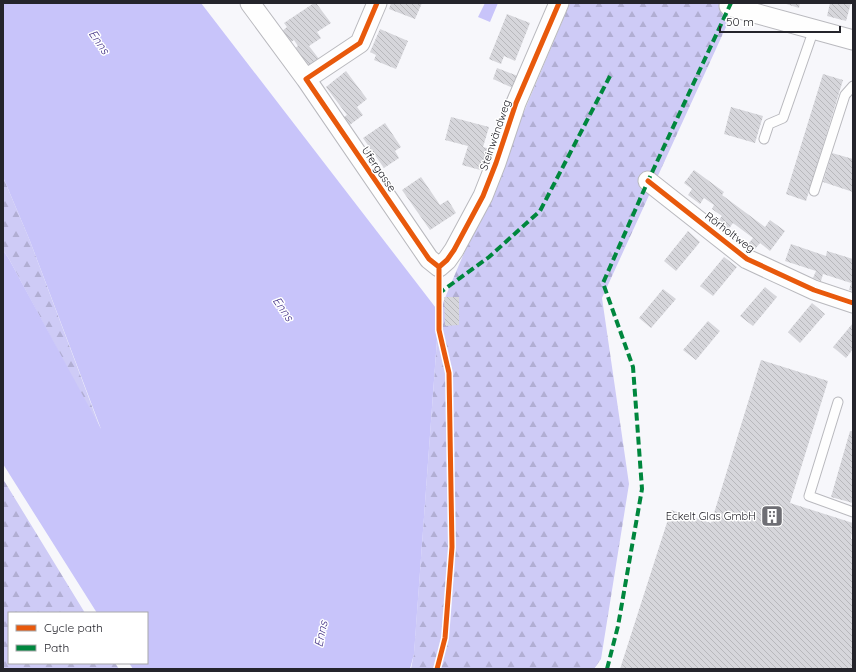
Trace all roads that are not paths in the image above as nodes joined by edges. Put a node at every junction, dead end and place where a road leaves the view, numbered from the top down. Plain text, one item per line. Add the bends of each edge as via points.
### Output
1 (250, 3) edge
2 (377, 3) edge
3 (559, 3) edge
4 (729, 6) dead end
5 (814, 29) junction
6 (853, 40) edge
7 (306, 79) junction
8 (853, 86) edge
9 (764, 139) dead end
10 (648, 181) dead end
11 (814, 192) dead end
12 (439, 267) joint
13 (853, 303) edge
14 (838, 402) dead end
15 (853, 512) edge

1 - 7 street, Ufergasse
2 - 7 street via 360,43
3 - 12 street, Steinwändweg via 516,103 483,196 448,260
4 - 5 street
5 - 6 street
5 - 9 lane via 783,118 769,124
7 - 12 street, Ufergasse via 429,259
8 - 11 lane via 845,95
10 - 13 street, Rörholtweg via 747,259 814,290
14 - 15 lane via 809,496

